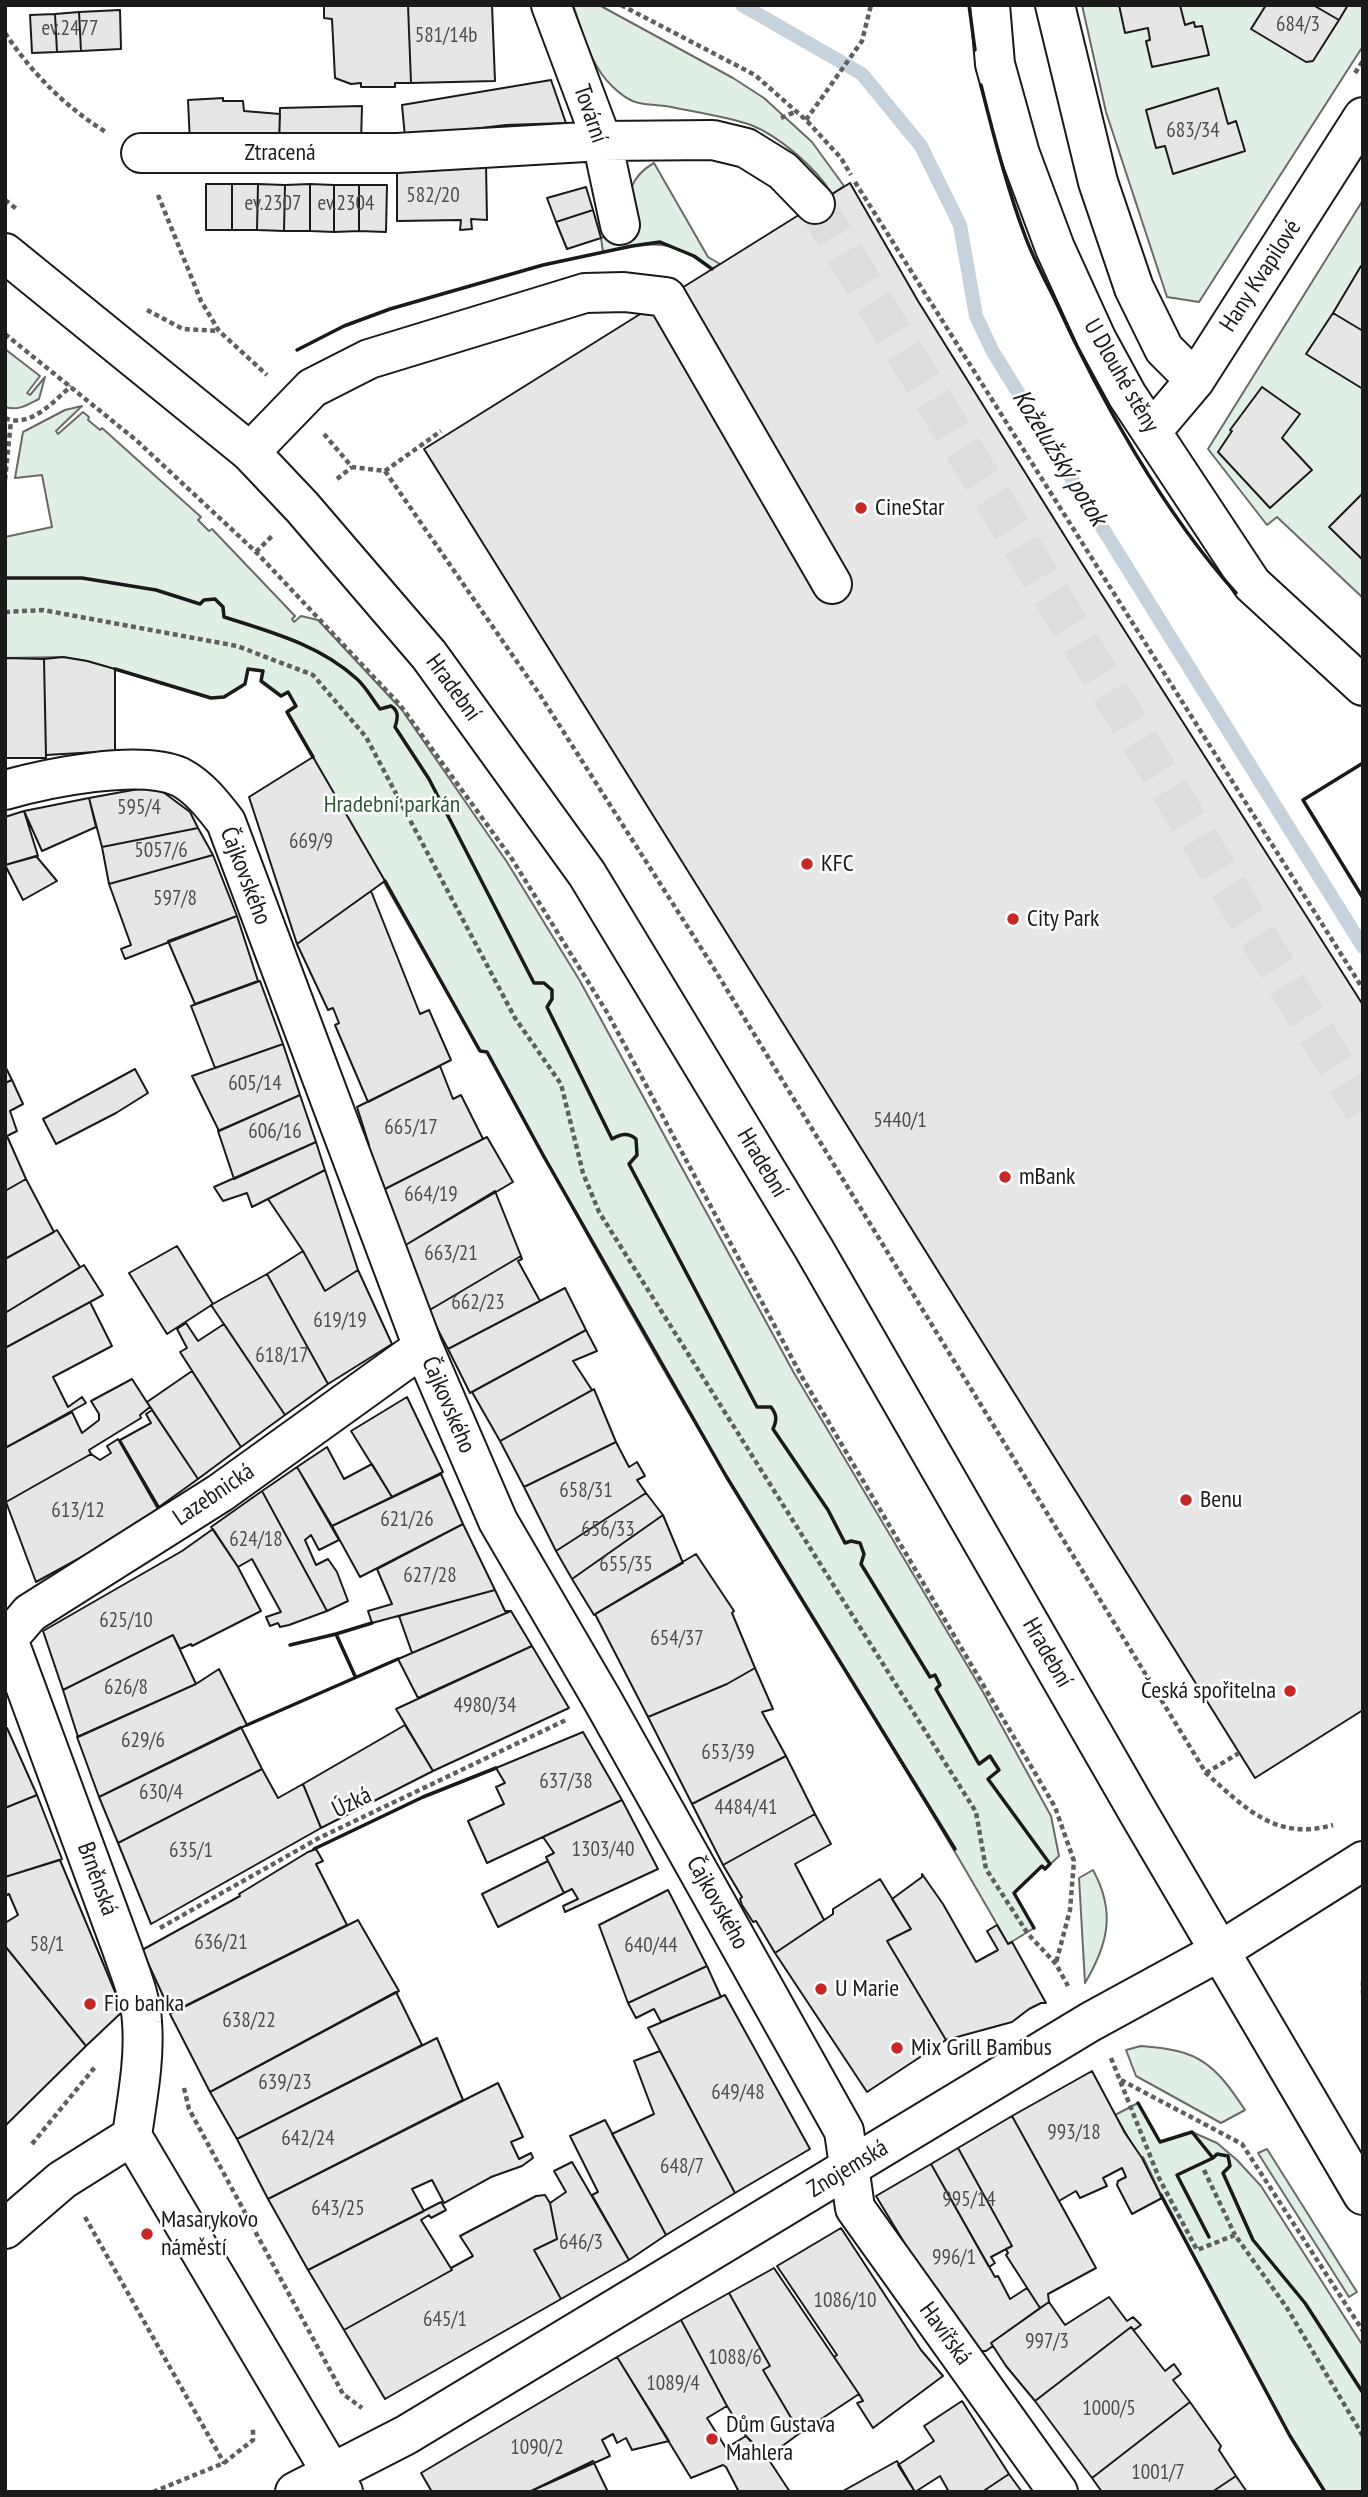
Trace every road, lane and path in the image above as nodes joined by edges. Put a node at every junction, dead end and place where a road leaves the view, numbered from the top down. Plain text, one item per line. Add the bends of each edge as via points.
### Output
1 (551, 5) edge
2 (621, 5) edge
3 (871, 5) edge
4 (990, 5) edge
5 (1055, 5) edge
6 (5, 33) edge
7 (1363, 117) edge
8 (806, 120) junction
9 (602, 141) junction
10 (141, 153) junction
11 (5, 200) edge
12 (815, 204) tunnel mouth
13 (26, 216) dead end
14 (620, 225) dead end
15 (5, 253) edge
16 (143, 307) dead end
17 (5, 334) edge
18 (1195, 380) junction
19 (71, 386) junction
20 (8, 420) edge
21 (441, 431) dead end
22 (1152, 431) junction
23 (250, 452) junction
24 (352, 467) dead end
25 (385, 471) junction
26 (5, 480) edge
27 (832, 584) dead end
28 (5, 612) edge
29 (1363, 686) edge
30 (23, 786) edge
31 (1363, 989) edge
32 (423, 1347) junction
33 (6, 1637) edge
34 (603, 1702) junction
35 (1240, 1753) dead end
36 (1206, 1773) junction
37 (1340, 1824) dead end
38 (1363, 1861) edge
39 (122, 1949) junction
40 (1220, 1951) junction
41 (1056, 1964) junction
42 (1363, 1981) edge
43 (1071, 1990) dead end
44 (1363, 1998) edge
45 (141, 2015) junction
46 (1110, 2057) dead end
47 (1120, 2079) junction
48 (184, 2086) dead end
49 (132, 2136) junction
50 (35, 2142) dead end
51 (847, 2169) junction
52 (1204, 2170) dead end
53 (1363, 2195) edge
54 (80, 2208) dead end
55 (5, 2229) edge
56 (1235, 2235) junction
57 (1363, 2331) edge
58 (369, 2411) dead end
59 (252, 2416) dead end
60 (1363, 2436) edge
61 (224, 2463) junction
62 (337, 2483) edge
63 (153, 2492) edge
64 (295, 2492) edge
65 (1058, 2492) edge

1 - 9 street, Tovární
2 - 8 path via 755,75
3 - 8 path via 862,41
4 - 22 street, U Dlouhé stěny via 995,64 1020,155 1055,248 1126,395
5 - 18 street, U Dlouhé stěny via 1098,182 1134,288 1164,349
6 - 10 path via 48,87 87,121
7 - 18 street, Hany Kvapilové
8 - 31 path via 841,158
9 - 10 street, Ztracená via 397,153
9 - 12 street, Ztracená via 713,140 746,148 783,171
9 - 14 street, Tovární
10 - 16 path via 201,301 219,331 183,329
11 - 13 path
15 - 23 street, Hradební
17 - 19 path
18 - 22 street, Hany Kvapilové
19 - 20 path via 32,418
19 - 41 path via 256,552 400,705 512,859 608,1014 802,1377 1055,1807 1074,1861 1070,1910
20 - 26 path
21 - 25 path
22 - 29 street, U Dlouhé stěny via 1252,584
23 - 27 street via 312,388 369,359 585,293 666,298
23 - 40 street, Hradební via 429,655 587,874 814,1250
24 - 25 path
25 - 36 path via 540,695 710,962
28 - 41 path via 43,610 237,646 313,675 366,737 515,1017 561,1084 583,1172 599,1212 976,1812 986,1869 1028,1934
30 - 32 street, Čajkovského via 136,768 159,771 181,778 208,798 226,822
32 - 33 street, Lazebnická via 220,1493 30,1613
32 - 34 street, Čajkovského via 498,1521
33 - 39 street, Brněnská
34 - 39 path, Úzká via 319,1838
34 - 51 street, Čajkovského via 844,2132
35 - 36 path
36 - 37 path via 1245,1808 1283,1828 1306,1831
38 - 40 street, Znojemská
39 - 45 street, Brněnská
40 - 51 street, Znojemská via 1090,2022
40 - 53 street, Hradební
41 - 43 path
42 - 44 path
45 - 49 street, Brněnská
45 - 50 path via 122,2022 112,2046
46 - 47 path
47 - 56 path via 1159,2178 1197,2250
47 - 57 path via 1242,2144
48 - 58 path via 189,2109 343,2394
49 - 55 street via 62,2180
49 - 62 street
51 - 62 street, Znojemská via 406,2435
51 - 65 street, Havířská via 855,2208
52 - 56 path
54 - 61 path
56 - 60 path via 1287,2308
59 - 61 path via 253,2440
61 - 63 path
62 - 64 street

